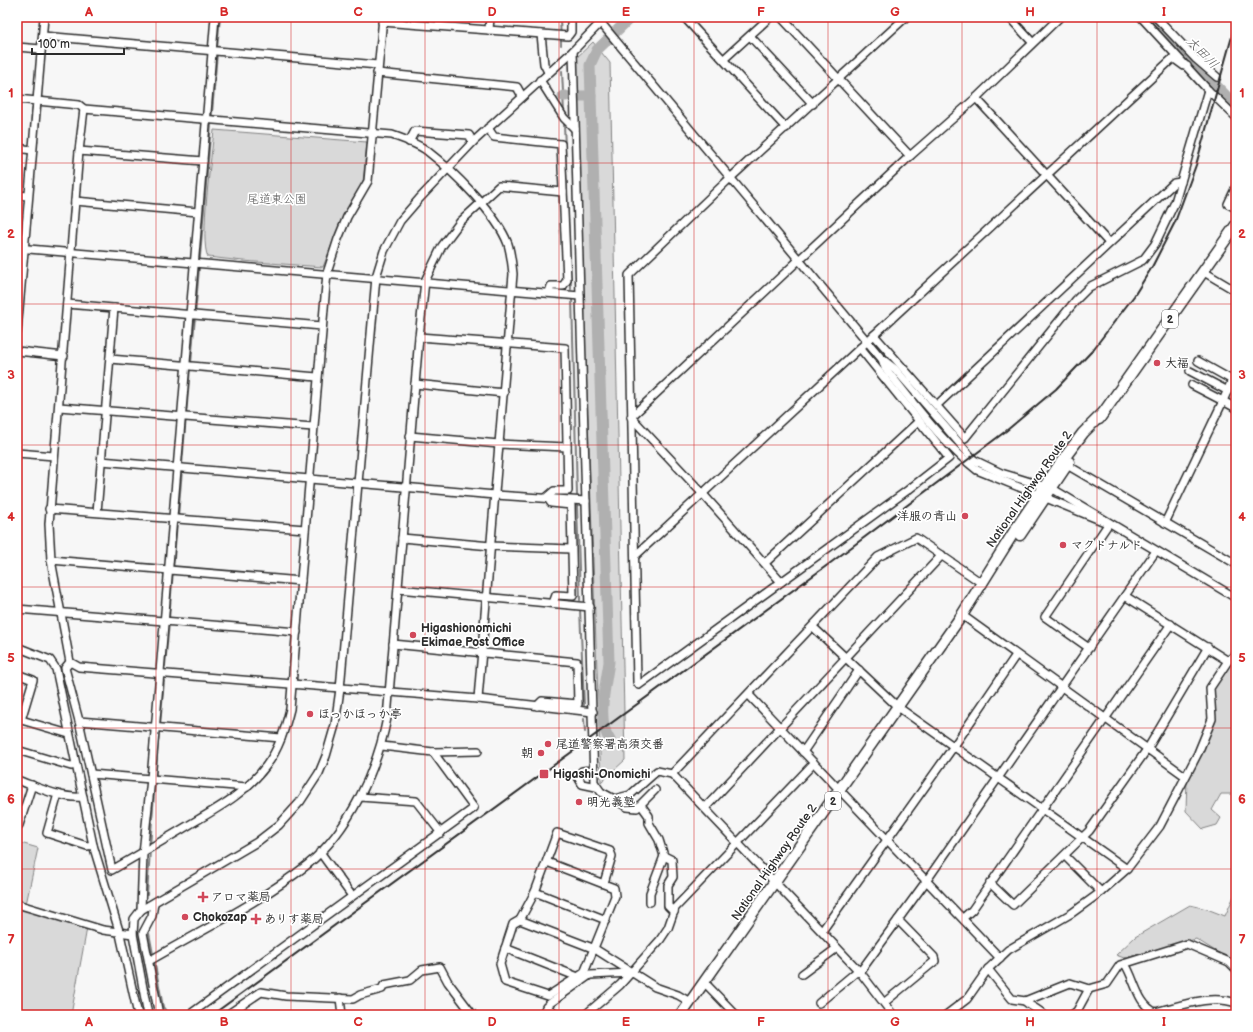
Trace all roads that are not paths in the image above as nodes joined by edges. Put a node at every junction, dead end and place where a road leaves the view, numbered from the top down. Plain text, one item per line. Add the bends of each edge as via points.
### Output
1 (44, 17) edge
2 (214, 17) edge
3 (490, 17) edge
4 (571, 17) edge
5 (606, 17) edge
6 (684, 17) edge
7 (770, 17) edge
8 (781, 17) edge
9 (906, 17) edge
10 (1009, 17) edge
11 (1060, 17) edge
12 (1141, 17) edge
13 (1156, 17) edge
14 (382, 20) edge
15 (390, 20) edge
16 (598, 20) edge
17 (489, 30) junction
18 (541, 34) junction
19 (43, 36) junction
20 (750, 36) junction
21 (1032, 42) junction
22 (17, 47) edge
23 (42, 49) junction
24 (216, 51) junction
25 (573, 51) junction
26 (724, 59) junction
27 (378, 65) junction
28 (1187, 66) junction
29 (548, 72) junction
30 (377, 73) junction
31 (1217, 77) dead end
32 (540, 80) junction
33 (839, 80) junction
34 (1208, 90) junction
35 (522, 96) junction
36 (976, 98) junction
37 (17, 99) edge
38 (37, 101) junction
39 (813, 104) junction
40 (84, 109) junction
41 (1236, 117) edge
42 (209, 118) junction
43 (488, 128) junction
44 (786, 128) junction
45 (575, 129) junction
46 (373, 132) junction
47 (409, 142) junction
48 (474, 142) junction
49 (17, 148) edge
50 (32, 150) junction
51 (79, 151) junction
52 (910, 156) junction
53 (203, 161) junction
54 (447, 169) junction
55 (1046, 175) junction
56 (730, 178) junction
57 (1181, 182) junction
58 (1236, 187) edge
59 (563, 192) junction
60 (17, 195) edge
61 (28, 196) junction
62 (75, 201) junction
63 (481, 203) junction
64 (1236, 208) edge
65 (198, 212) junction
66 (1236, 225) edge
67 (1109, 243) junction
68 (21, 248) edge
69 (72, 252) junction
70 (799, 261) junction
71 (198, 263) junction
72 (1204, 272) junction
73 (327, 273) junction
74 (376, 277) junction
75 (425, 281) junction
76 (512, 289) junction
77 (1236, 291) edge
78 (549, 292) junction
79 (580, 296) junction
80 (18, 300) edge
81 (67, 304) junction
82 (114, 308) junction
83 (193, 315) junction
84 (322, 326) junction
85 (17, 332) edge
86 (874, 335) junction
87 (419, 336) junction
88 (867, 341) junction
89 (508, 344) junction
90 (860, 348) junction
91 (17, 351) edge
92 (64, 356) junction
93 (110, 359) junction
94 (1198, 361) dead end
95 (188, 366) junction
96 (1190, 371) dead end
97 (317, 377) junction
98 (1234, 381) edge
99 (415, 384) junction
100 (1192, 385) dead end
101 (1228, 391) junction
102 (504, 393) junction
103 (1223, 402) junction
104 (936, 405) junction
105 (59, 407) junction
106 (1236, 408) edge
107 (106, 411) junction
108 (1102, 414) junction
109 (185, 416) junction
110 (631, 418) junction
111 (919, 421) junction
112 (313, 427) junction
113 (410, 436) junction
114 (499, 444) junction
115 (567, 447) junction
116 (17, 453) edge
117 (54, 456) junction
118 (102, 461) junction
119 (1067, 465) junction
120 (180, 468) junction
121 (310, 479) junction
122 (357, 483) junction
123 (406, 486) junction
124 (1046, 492) junction
125 (703, 494) junction
126 (495, 495) junction
127 (547, 497) junction
128 (586, 501) junction
129 (50, 509) junction
130 (97, 512) junction
131 (176, 518) junction
132 (1109, 523) junction
133 (1165, 523) junction
134 (305, 529) junction
135 (402, 538) junction
136 (491, 546) junction
137 (571, 549) junction
138 (1156, 551) junction
139 (942, 555) junction
140 (635, 556) junction
141 (51, 560) junction
142 (765, 562) junction
143 (1236, 564) edge
144 (171, 570) junction
145 (301, 581) junction
146 (781, 582) junction
147 (983, 584) junction
148 (398, 589) junction
149 (1125, 596) junction
150 (486, 597) junction
151 (1236, 598) edge
152 (553, 603) junction
153 (590, 607) junction
154 (17, 609) edge
155 (61, 612) junction
156 (962, 615) junction
157 (167, 621) junction
158 (1171, 624) junction
159 (813, 627) junction
160 (297, 632) junction
161 (394, 644) junction
162 (17, 647) edge
163 (1208, 647) junction
164 (1089, 648) junction
165 (482, 652) junction
166 (1236, 654) edge
167 (1016, 655) junction
168 (847, 659) junction
169 (1228, 660) junction
170 (70, 662) junction
171 (65, 668) junction
172 (56, 669) junction
173 (859, 670) junction
174 (17, 674) edge
175 (160, 674) junction
176 (292, 684) junction
177 (1060, 687) junction
178 (340, 688) junction
179 (389, 691) junction
180 (749, 695) junction
181 (478, 699) junction
182 (537, 706) junction
183 (898, 707) junction
184 (593, 712) junction
185 (1104, 719) junction
186 (19, 720) edge
187 (79, 721) junction
188 (158, 727) junction
189 (781, 728) junction
190 (69, 734) junction
191 (281, 738) junction
192 (382, 746) junction
193 (954, 746) junction
194 (1148, 748) junction
195 (17, 750) edge
196 (478, 751) dead end
197 (433, 752) junction
198 (803, 752) junction
199 (814, 763) junction
200 (76, 765) junction
201 (593, 770) junction
202 (91, 774) junction
203 (672, 774) junction
204 (1186, 776) junction
205 (998, 777) junction
206 (154, 779) junction
207 (17, 780) edge
208 (32, 785) junction
209 (247, 787) junction
210 (596, 787) junction
211 (655, 790) dead end
212 (841, 790) junction
213 (58, 794) junction
214 (83, 797) junction
215 (360, 797) junction
216 (614, 799) junction
217 (641, 806) junction
218 (705, 808) junction
219 (1042, 808) junction
220 (17, 824) edge
221 (441, 833) junction
222 (1083, 838) junction
223 (887, 839) junction
224 (737, 843) junction
225 (93, 844) junction
226 (148, 850) junction
227 (320, 852) junction
228 (664, 856) junction
229 (1065, 856) junction
230 (547, 862) junction
231 (1127, 869) junction
232 (927, 880) junction
233 (656, 882) junction
234 (774, 882) junction
235 (604, 883) junction
236 (990, 884) junction
237 (668, 885) junction
238 (535, 892) junction
239 (1101, 892) junction
240 (352, 896) junction
241 (650, 902) dead end
242 (154, 903) junction
243 (17, 904) edge
244 (141, 910) junction
245 (674, 912) junction
246 (963, 918) junction
247 (520, 920) junction
248 (606, 920) junction
249 (898, 920) junction
250 (822, 931) junction
251 (120, 934) junction
252 (133, 934) junction
253 (505, 948) junction
254 (837, 948) junction
255 (595, 949) junction
256 (1000, 958) junction
257 (153, 959) junction
258 (1125, 964) junction
259 (988, 968) junction
260 (1236, 969) edge
261 (860, 972) junction
262 (631, 973) junction
263 (802, 974) dead end
264 (578, 977) junction
265 (705, 983) junction
266 (1089, 989) junction
267 (340, 998) junction
268 (1025, 1001) junction
269 (690, 1002) junction
270 (884, 1002) junction
271 (820, 1003) dead end
272 (1236, 1003) edge
273 (546, 1007) junction
274 (1041, 1014) edge
275 (138, 1015) edge
276 (148, 1015) edge
277 (159, 1015) edge
278 (189, 1015) edge
279 (227, 1015) edge
280 (342, 1015) edge
281 (473, 1015) edge
282 (541, 1015) edge
283 (558, 1015) edge
284 (584, 1015) edge
285 (681, 1015) edge
286 (736, 1015) edge
287 (893, 1015) edge
288 (946, 1015) edge
289 (1072, 1015) edge

1 - 19 street
2 - 24 street
3 - 17 street
4 - 18 street via 571,32 568,36
5 - 16 street
6 - 26 street
7 - 20 street
8 - 33 street
9 - 33 street
10 - 21 street
11 - 21 street
12 - 28 street
13 - 31 street
14 - 15 street
14 - 27 street
15 - 17 street
16 - 25 street
16 - 56 street
17 - 18 street
18 - 29 street via 544,64
19 - 23 street
19 - 24 street
20 - 26 street
20 - 39 street
21 - 36 street
22 - 23 street
23 - 38 street
24 - 27 street
24 - 42 street
25 - 29 street
25 - 45 street
26 - 44 street
27 - 30 street
28 - 34 street
28 - 55 street via 1173,58
29 - 32 street
30 - 35 street via 517,87
30 - 46 street
32 - 35 street
32 - 45 street via 564,118
33 - 39 street
33 - 52 street
34 - 41 street
34 - 57 street
35 - 43 street
36 - 52 street
36 - 55 street
37 - 38 street
38 - 40 street via 79,105
38 - 50 street
39 - 44 street
40 - 42 street
40 - 51 street
42 - 46 street
42 - 53 street
43 - 48 street
43 - 59 street via 494,137 561,144
44 - 56 street
45 - 79 street
46 - 47 street via 392,135
46 - 73 street via 368,181 347,217
47 - 48 street via 415,131 469,135
47 - 54 street via 425,150
48 - 54 street
49 - 50 street
50 - 61 street
51 - 53 street
51 - 62 street
52 - 70 street
53 - 65 street
54 - 63 street
54 - 74 street via 400,221 384,251
55 - 67 street
55 - 86 street
56 - 70 street
56 - 110 street via 629,275
57 - 67 street via 1174,183
57 - 104 street via 1175,202 1155,244 1143,260 1089,287 965,438
58 - 64 street via 1228,204
59 - 63 street via 499,186
59 - 78 street via 567,280 563,286 551,286
60 - 61 street
61 - 68 street
62 - 65 street
62 - 69 street
63 - 75 street via 460,222 442,246
63 - 76 street via 508,243 512,259
65 - 71 street
66 - 72 highway, National Highway Route 2 / 2
67 - 104 street
68 - 69 street
68 - 80 street
69 - 71 street
69 - 81 street
70 - 88 street
70 - 110 street
71 - 73 street
71 - 83 street
72 - 77 street
72 - 108 highway, National Highway Route 2 / 2
73 - 74 street
73 - 84 street
74 - 75 street
74 - 122 street
75 - 76 street
75 - 87 street
76 - 78 street
76 - 89 street
78 - 79 street
79 - 128 street
80 - 85 street
81 - 82 street
81 - 92 street
82 - 83 street
82 - 93 street
83 - 84 street
83 - 95 street
84 - 97 street
86 - 88 street
86 - 104 street
87 - 89 street
87 - 99 street
88 - 90 street
88 - 124 street via 881,358 885,368 959,456 977,470
89 - 102 street
89 - 115 street via 565,348
90 - 111 street
90 - 125 street
91 - 92 street
92 - 105 street
93 - 95 street
93 - 107 street
94 - 98 street
95 - 97 street
95 - 109 street
96 - 101 street
97 - 112 street
98 - 101 street
99 - 102 street
99 - 113 street
100 - 103 street
101 - 103 street
102 - 114 street
103 - 106 street
103 - 133 street
105 - 107 street
105 - 117 street
107 - 109 street
107 - 118 street
108 - 119 highway, National Highway Route 2 / 2
108 - 124 highway, National Highway Route 2 / 2 via 1083,434
109 - 112 street
109 - 120 street
110 - 125 street
110 - 140 street
111 - 142 street
111 - 146 street via 949,458
112 - 121 street
113 - 114 street
113 - 123 street
114 - 115 street
114 - 126 street
115 - 127 street via 568,491 554,491
116 - 117 street
117 - 129 street
118 - 120 street
118 - 130 street
119 - 124 highway, National Highway Route 2 / 2
119 - 133 street
120 - 121 street
120 - 131 street
121 - 122 street
121 - 134 street
122 - 123 street
122 - 178 street
123 - 126 street
123 - 135 street
124 - 132 street
124 - 132 street via 1102,517
124 - 147 highway, National Highway Route 2 / 2 via 1000,553
125 - 140 street
125 - 142 street
126 - 127 street
126 - 136 street
127 - 128 street
127 - 137 street via 551,503 570,506
128 - 153 street
129 - 130 street
129 - 141 street
130 - 131 street
131 - 134 street
131 - 144 street
132 - 138 street
132 - 164 street via 1045,617
133 - 143 street
134 - 145 street
135 - 136 street
135 - 148 street
136 - 137 street
136 - 150 street
137 - 152 street via 573,596 556,595
138 - 149 street
138 - 151 street
139 - 147 street
139 - 159 street via 916,538 878,557
139 - 168 street
140 - 146 street via 639,685
141 - 144 street
141 - 155 street
142 - 146 street
144 - 145 street
144 - 157 street
145 - 160 street
147 - 156 highway, National Highway Route 2 / 2
148 - 150 street
148 - 161 street
149 - 158 street
149 - 164 street
150 - 152 street
150 - 165 street
152 - 153 street
153 - 184 street
154 - 155 street
155 - 157 street
155 - 170 street
156 - 167 street
156 - 183 highway, National Highway Route 2 / 2
157 - 160 street
157 - 175 street
158 - 163 street
158 - 185 street
159 - 168 street
159 - 180 street
160 - 176 street
161 - 165 street
161 - 179 street
162 - 172 street via 50,660
163 - 169 street
163 - 194 street
164 - 177 street
165 - 181 street
165 - 182 street via 577,662 578,704 542,701
166 - 169 street
167 - 177 street
167 - 193 street
168 - 173 street
168 - 189 street
169 - 204 street via 1210,688 1212,719
170 - 171 street
170 - 175 street via 79,667
171 - 172 street
171 - 187 street
172 - 190 street
173 - 183 street
173 - 198 street
174 - 186 street via 33,680
175 - 176 street
175 - 188 street
176 - 178 street
176 - 191 street via 290,709
177 - 185 street
177 - 205 street
178 - 179 street
178 - 242 street via 335,725 326,756 319,773 300,802 279,825 258,842
179 - 181 street
179 - 192 street
180 - 189 street
180 - 203 street
181 - 182 street
182 - 184 street
183 - 193 street
183 - 212 highway, National Highway Route 2 / 2
184 - 201 street
185 - 194 street
185 - 219 street
186 - 190 street
187 - 188 street
187 - 202 street
188 - 191 street
188 - 206 street
189 - 198 street
189 - 218 street
190 - 200 street
191 - 209 street via 267,765
192 - 197 street
192 - 215 street
193 - 205 street
193 - 223 street
194 - 204 street
194 - 222 street
195 - 200 street
196 - 197 street
197 - 221 street via 474,808
198 - 199 street
199 - 212 street
199 - 224 street
200 - 214 street
201 - 210 street
201 - 210 street via 582,770 578,777 582,784
202 - 206 street
202 - 226 street via 112,870
203 - 216 street via 657,771 630,795
203 - 218 street
204 - 231 street via 1160,826
205 - 219 street
205 - 232 street
206 - 209 street
206 - 226 street
207 - 208 street
208 - 213 street
208 - 220 street via 20,825
209 - 226 street via 229,802
210 - 216 street
211 - 217 street
212 - 223 street
212 - 234 highway, National Highway Route 2 / 2
213 - 214 street
213 - 225 street via 47,833 87,846
214 - 225 street
215 - 221 street via 416,801
215 - 227 street via 337,834
216 - 217 street via 627,807
217 - 228 street via 649,816 648,823 659,840
218 - 224 street
219 - 222 street
219 - 236 street
221 - 240 street
222 - 229 street
222 - 231 street
223 - 232 street
223 - 250 street
224 - 234 street
224 - 245 street
225 - 251 street
226 - 244 street
227 - 240 street
227 - 257 street via 276,887
228 - 233 street
228 - 237 street via 672,860 674,877
229 - 236 street via 1013,905
229 - 239 street
230 - 235 street
230 - 235 street via 557,833 610,852 612,856
230 - 238 street
231 - 239 street
232 - 246 street
232 - 249 street
233 - 237 street
233 - 241 street via 650,893
234 - 250 street
234 - 265 highway, National Highway Route 2 / 2
235 - 248 street via 614,888 615,896
236 - 246 street via 972,910
237 - 245 street via 668,906
238 - 247 street
238 - 248 street
239 - 256 street via 1072,913 1019,943
240 - 278 street
242 - 244 street
242 - 257 street via 152,916 143,933
243 - 251 street
244 - 252 street via 134,919
245 - 262 street via 668,928
246 - 256 street
247 - 253 street via 513,924
247 - 255 street
248 - 255 street
249 - 261 street
249 - 270 street via 935,961
250 - 254 street
251 - 252 street
251 - 275 street
252 - 276 street
253 - 264 street
253 - 264 street via 500,964 505,982 548,996
254 - 261 street
254 - 263 street
255 - 262 street
255 - 264 street via 584,973
256 - 259 street
257 - 277 street
258 - 260 street via 1187,944 1229,962
258 - 266 street via 1120,965 1107,984
258 - 272 street via 1138,994 1155,1012 1207,1000
259 - 268 street via 1012,999
259 - 288 street via 967,999
261 - 270 street
261 - 271 street
262 - 269 street via 654,988 678,995
262 - 273 street via 590,975
262 - 284 street
265 - 269 highway, National Highway Route 2 / 2
265 - 286 street
266 - 268 street via 1070,983
266 - 289 street
267 - 279 street via 260,992
267 - 280 street
267 - 281 street via 353,999 382,990 384,985 410,980 422,970 440,967
268 - 274 street
269 - 285 highway, National Highway Route 2 / 2
270 - 287 street
273 - 282 street
273 - 283 street

